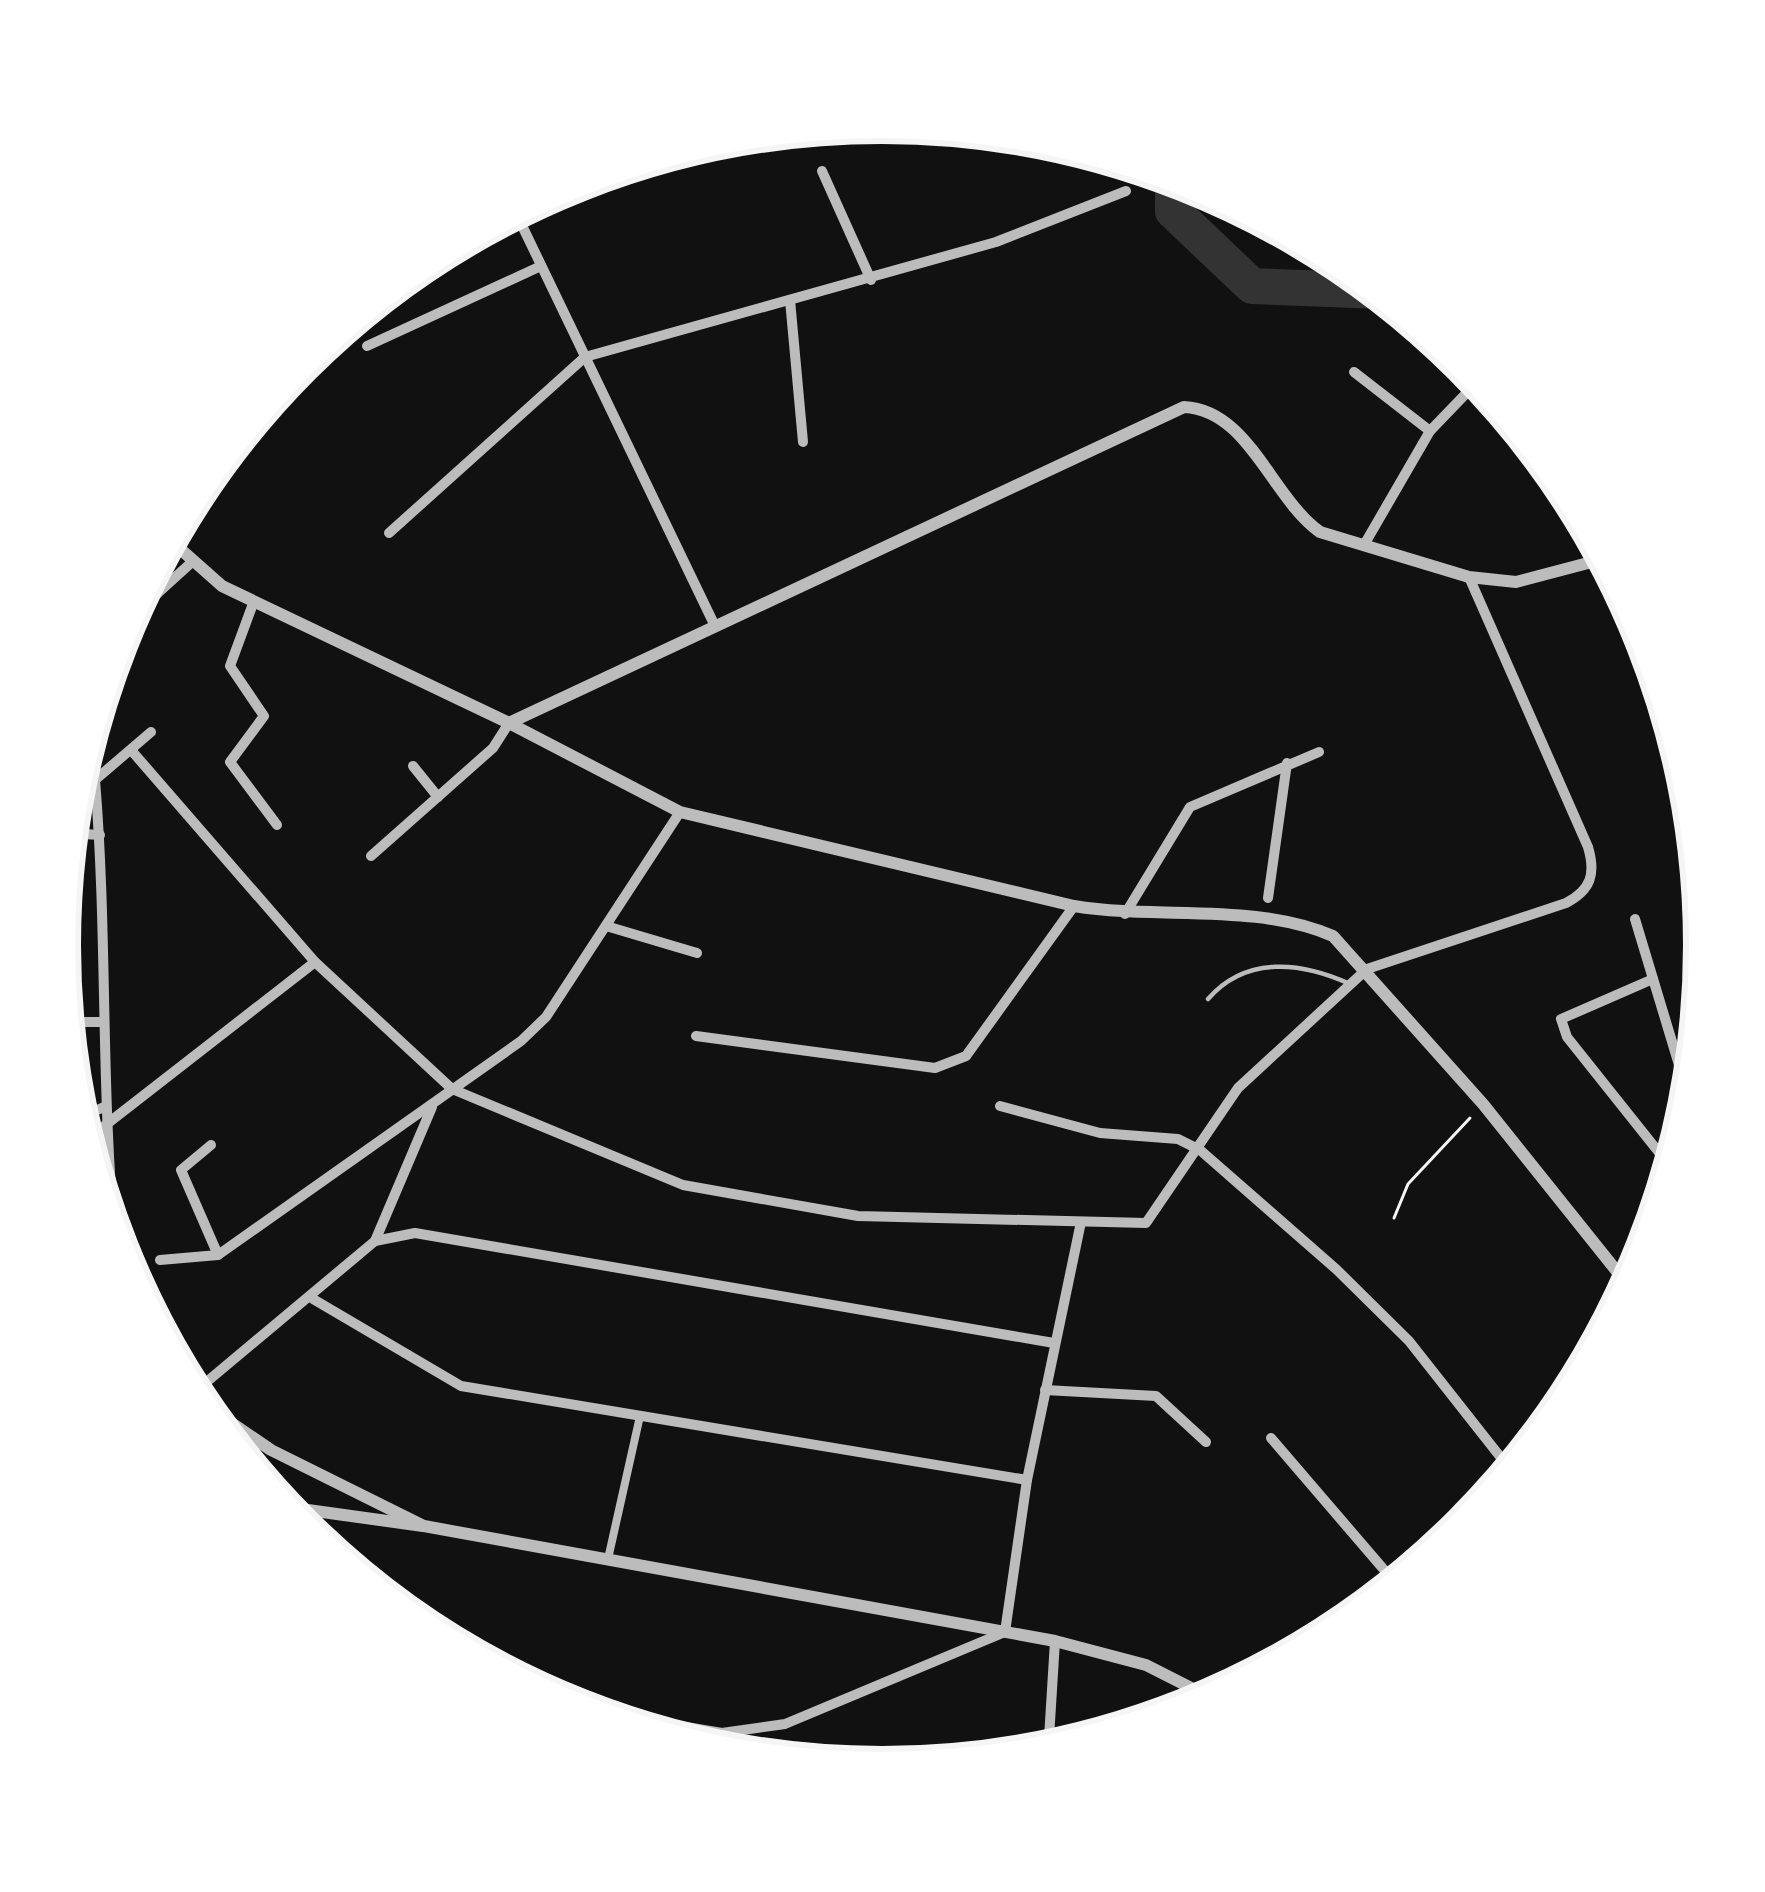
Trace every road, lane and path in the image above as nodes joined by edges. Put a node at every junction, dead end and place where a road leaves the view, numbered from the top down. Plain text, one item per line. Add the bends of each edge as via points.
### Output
1 (822, 171) dead end
2 (1126, 191) dead end
3 (522, 226) edge
4 (541, 266) junction
5 (871, 280) junction
6 (790, 300) junction
7 (367, 346) dead end
8 (585, 357) junction
9 (1354, 372) dead end
10 (1466, 394) edge
11 (1430, 431) junction
12 (803, 442) dead end
13 (389, 533) dead end
14 (1364, 545) junction
15 (182, 552) edge
16 (192, 562) junction
17 (1590, 563) edge
18 (1469, 578) junction
19 (161, 591) edge
20 (254, 601) junction
21 (714, 624) junction
22 (509, 723) junction
23 (151, 732) dead end
24 (131, 750) junction
25 (1319, 752) dead end
26 (1287, 763) junction
27 (413, 766) dead end
28 (95, 779) edge
29 (95, 780) edge
30 (438, 797) junction
31 (680, 812) junction
32 (278, 826) dead end
33 (86, 834) edge
34 (100, 835) junction
35 (370, 856) dead end
36 (1268, 898) dead end
37 (1074, 906) junction
38 (1125, 914) junction
39 (1635, 919) dead end
40 (605, 926) junction
41 (697, 953) dead end
42 (315, 962) junction
43 (1367, 969) junction
44 (1653, 979) junction
45 (1351, 985) junction
46 (1208, 999) dead end
47 (82, 1022) edge
48 (102, 1022) junction
49 (696, 1036) dead end
50 (1678, 1062) edge
51 (452, 1089) junction
52 (433, 1103) junction
53 (1483, 1104) junction
54 (1000, 1106) dead end
55 (104, 1107) junction
56 (95, 1111) edge
57 (103, 1127) junction
58 (211, 1145) dead end
59 (1200, 1150) junction
60 (1660, 1154) edge
61 (106, 1158) edge
62 (1394, 1218) dead end
63 (1081, 1222) junction
64 (375, 1241) junction
65 (218, 1255) junction
66 (160, 1260) dead end
67 (1618, 1272) edge
68 (313, 1298) junction
69 (1054, 1342) junction
70 (208, 1383) edge
71 (1045, 1390) junction
72 (640, 1416) junction
73 (238, 1428) edge
74 (1271, 1438) dead end
75 (1205, 1442) dead end
76 (1502, 1459) edge
77 (1027, 1480) junction
78 (309, 1510) edge
79 (424, 1526) junction
80 (608, 1559) junction
81 (1386, 1572) edge
82 (1005, 1632) junction
83 (1055, 1641) junction
84 (1190, 1689) edge
85 (705, 1730) edge
86 (1049, 1733) edge

1 - 5 street
2 - 5 street
3 - 4 street
4 - 7 street
4 - 8 street
5 - 6 street
6 - 8 street
6 - 12 street
8 - 13 street
8 - 21 street
9 - 11 street
10 - 11 street
11 - 14 street
14 - 18 street
14 - 21 street via 1301,518 1227,421 1184,406
15 - 16 street
16 - 19 street
16 - 20 street
17 - 18 street via 1516,582
18 - 43 street via 1588,847 1591,880 1566,903
20 - 22 street
20 - 32 street via 230,666 264,716 230,761
21 - 22 street
22 - 30 street
22 - 31 street
23 - 24 street
24 - 28 street
24 - 42 street
25 - 26 street
26 - 36 street
26 - 38 street via 1190,807
27 - 30 street
29 - 34 street
30 - 35 street
31 - 37 street
31 - 40 street
33 - 34 street
34 - 48 street
37 - 38 street
37 - 49 street via 966,1056 935,1068
38 - 43 street via 1299,922 1333,936
39 - 44 street
40 - 41 street
40 - 51 street via 546,1017
42 - 51 street
42 - 57 street
43 - 45 street
43 - 53 street
44 - 50 street
44 - 60 street via 1561,1019
45 - 46 lane via 1274,964 1223,982
45 - 59 street via 1238,1088
47 - 48 street
48 - 55 street
51 - 52 street
51 - 63 street via 683,1184 858,1216
52 - 64 street
52 - 65 street
53 - 62 path via 1408,1184
53 - 67 street
54 - 59 street via 1100,1133 1178,1139
55 - 56 street
55 - 57 street
57 - 61 street
58 - 65 street via 181,1170
59 - 63 street via 1146,1223
59 - 76 street via 1408,1342
63 - 69 street
64 - 68 street
64 - 69 street via 415,1233
65 - 66 street
68 - 70 street
68 - 72 street via 461,1386
69 - 71 street
71 - 75 street via 1156,1396
71 - 77 street
72 - 77 street
72 - 80 street
73 - 79 street
74 - 81 street
77 - 82 street
78 - 79 street
79 - 80 street
80 - 82 street
82 - 83 street
82 - 85 street via 784,1724
83 - 84 street via 1146,1665
83 - 86 street

